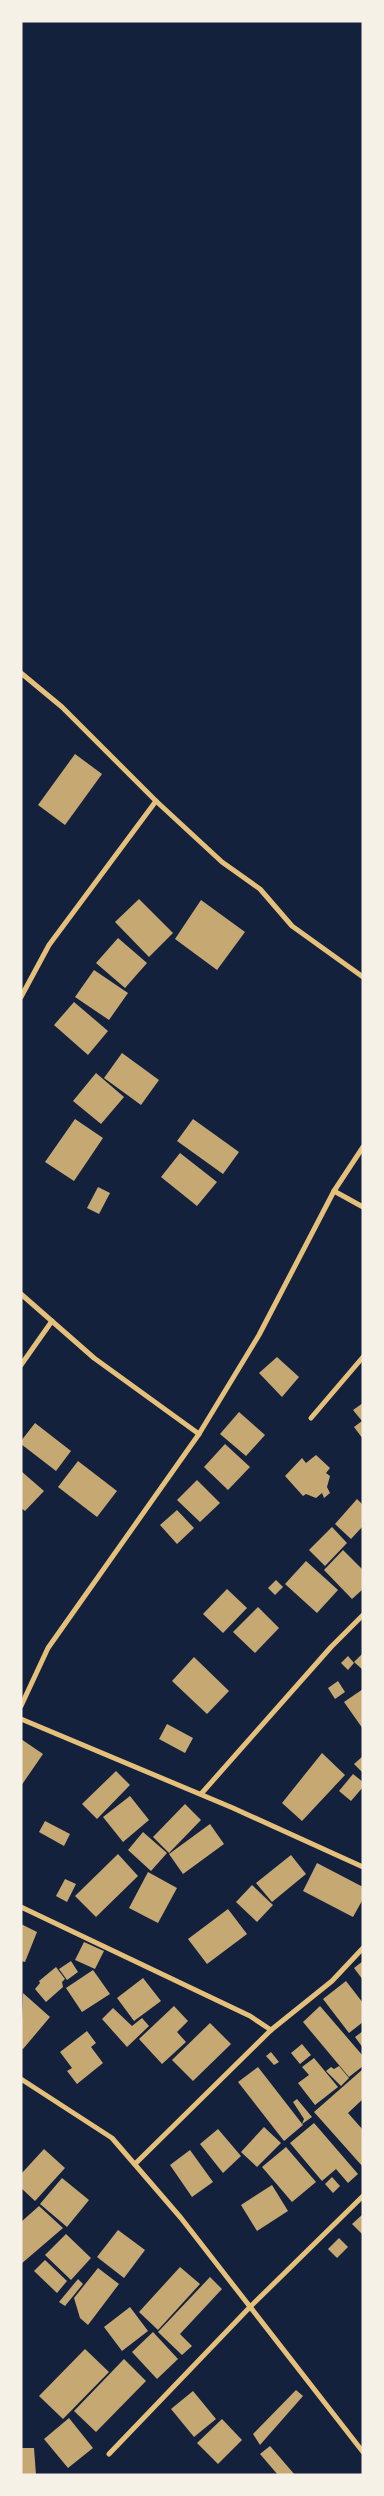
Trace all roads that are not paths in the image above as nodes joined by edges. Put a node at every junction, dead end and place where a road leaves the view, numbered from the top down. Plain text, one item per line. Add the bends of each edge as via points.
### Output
1 (21, 673) edge
2 (156, 801) junction
3 (363, 977) edge
4 (21, 997) edge
5 (363, 1147) edge
6 (334, 1191) junction
7 (363, 1207) edge
8 (21, 1294) edge
9 (52, 1321) junction
10 (363, 1357) edge
11 (21, 1365) edge
12 (311, 1418) dead end
13 (199, 1434) junction
14 (363, 1615) edge
15 (21, 1706) edge
16 (21, 1719) edge
17 (201, 1794) junction
18 (363, 1867) edge
19 (21, 1907) edge
20 (363, 1948) edge
21 (271, 2030) junction
22 (21, 2079) edge
23 (134, 2164) junction
24 (363, 2196) edge
25 (250, 2307) junction
26 (363, 2452) edge
27 (109, 2454) dead end

1 - 2 street via 62,707
2 - 3 street via 222,862 260,889 292,926
2 - 4 street via 49,944
5 - 6 street
6 - 7 street
6 - 13 street via 259,1335
8 - 9 street
9 - 11 street
9 - 13 street via 94,1358
10 - 12 street
13 - 15 street via 48,1648
14 - 17 street
16 - 17 street
17 - 18 street
19 - 21 street via 250,2016
20 - 21 street via 332,1982
21 - 23 street
22 - 23 street via 112,2138
23 - 25 street
24 - 25 street
25 - 26 street
25 - 27 street

